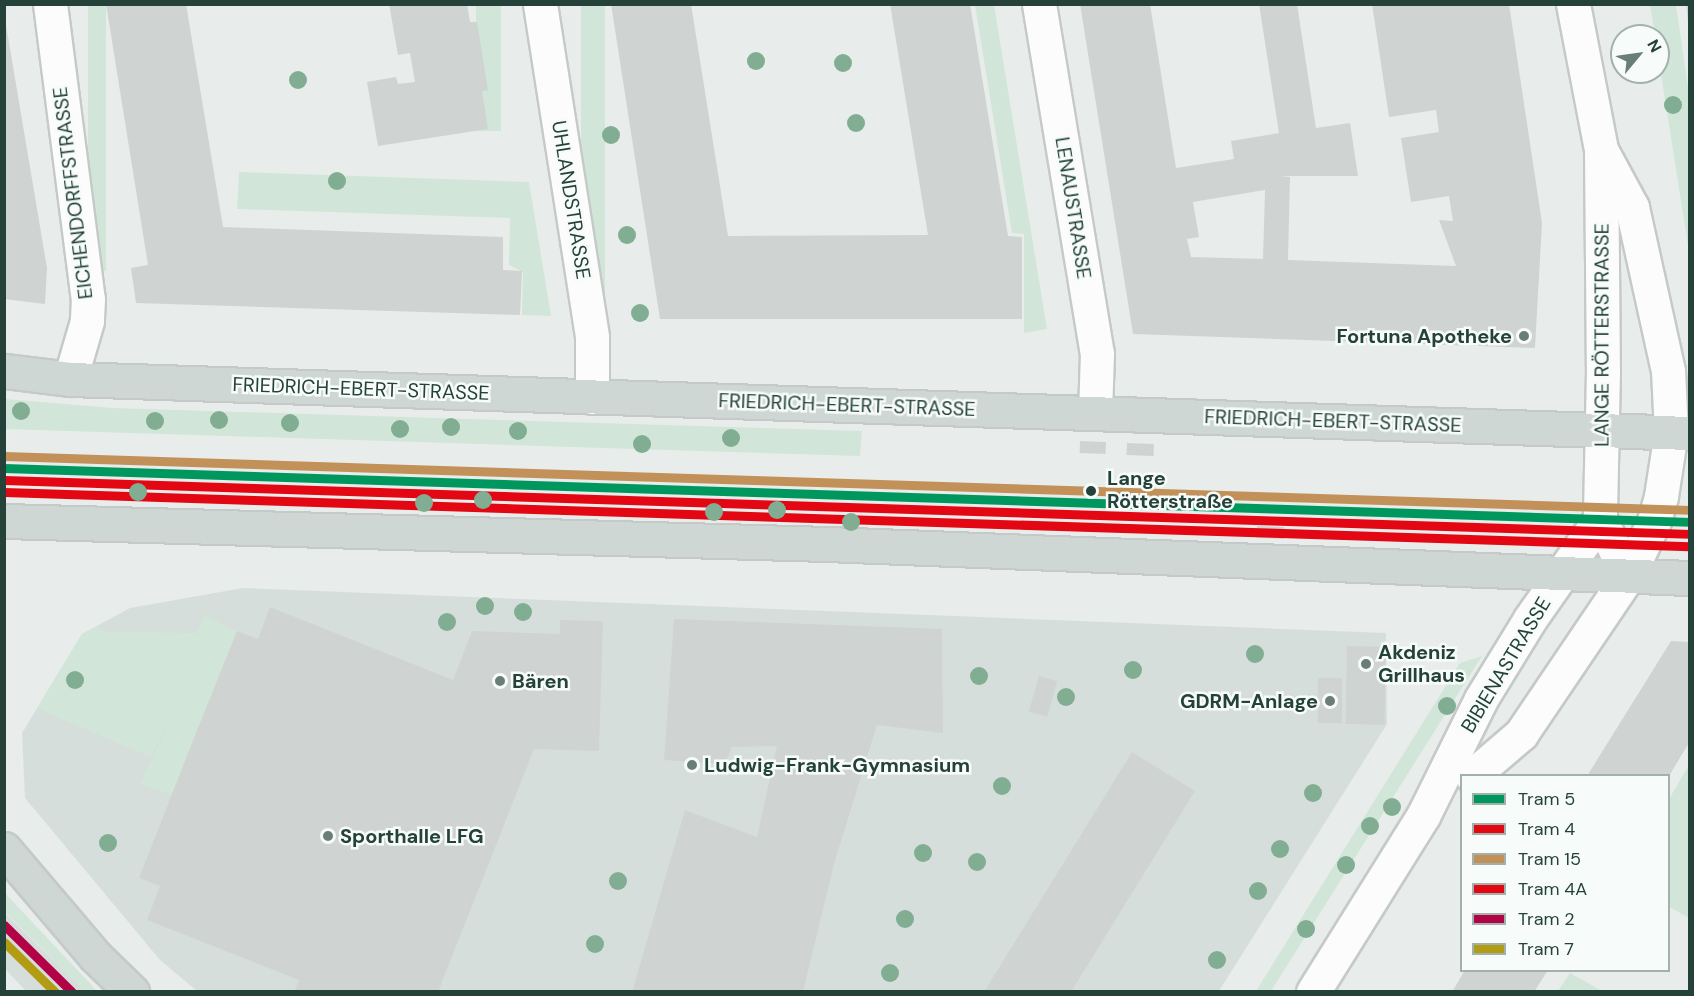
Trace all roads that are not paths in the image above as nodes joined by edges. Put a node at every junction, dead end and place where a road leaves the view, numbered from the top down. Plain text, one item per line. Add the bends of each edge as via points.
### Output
1 (50, 4) edge
2 (540, 4) edge
3 (1038, 4) edge
4 (1573, 4) edge
5 (1600, 150) junction
6 (4, 371) edge
7 (70, 379) junction
8 (592, 397) junction
9 (1095, 412) junction
10 (1603, 430) junction
11 (1680, 432) edge
12 (1600, 519) junction
13 (4, 521) edge
14 (1563, 573) junction
15 (1628, 576) junction
16 (1689, 578) edge
17 (1474, 774) edge
18 (1460, 785) edge
19 (1423, 816) junction
20 (4, 849) edge
21 (132, 992) edge
22 (1313, 992) edge

1 - 7 street, EICHENDORFFSTRASSE via 88,299 87,321
2 - 8 street, UHLANDSTRASSE via 592,337
3 - 9 street, LENAUSTRASSE via 1097,353
4 - 5 street, LANGE RÖTTERSTRASSE
5 - 10 street, LANGE RÖTTERSTRASSE
5 - 11 street, LANGE RÖTTERSTRASSE via 1632,207
6 - 7 main road, FRIEDRICH-EBERT-STRASSE
7 - 8 main road, FRIEDRICH-EBERT-STRASSE
8 - 9 main road, FRIEDRICH-EBERT-STRASSE
9 - 10 main road, FRIEDRICH-EBERT-STRASSE
10 - 11 main road, FRIEDRICH-EBERT-STRASSE
10 - 12 street, LANGE RÖTTERSTRASSE
11 - 15 street, LANGE RÖTTERSTRASSE via 1654,521
12 - 14 street, BIBIENASTRASSE
12 - 15 street
13 - 14 main road via 827,544
14 - 15 main road
14 - 19 street, BIBIENASTRASSE via 1480,699
15 - 16 main road
15 - 17 street, BIBIENASTRASSE via 1521,734
18 - 19 street, BIBIENASTRASSE
19 - 22 street, BIBIENASTRASSE
20 - 21 main road via 95,956

